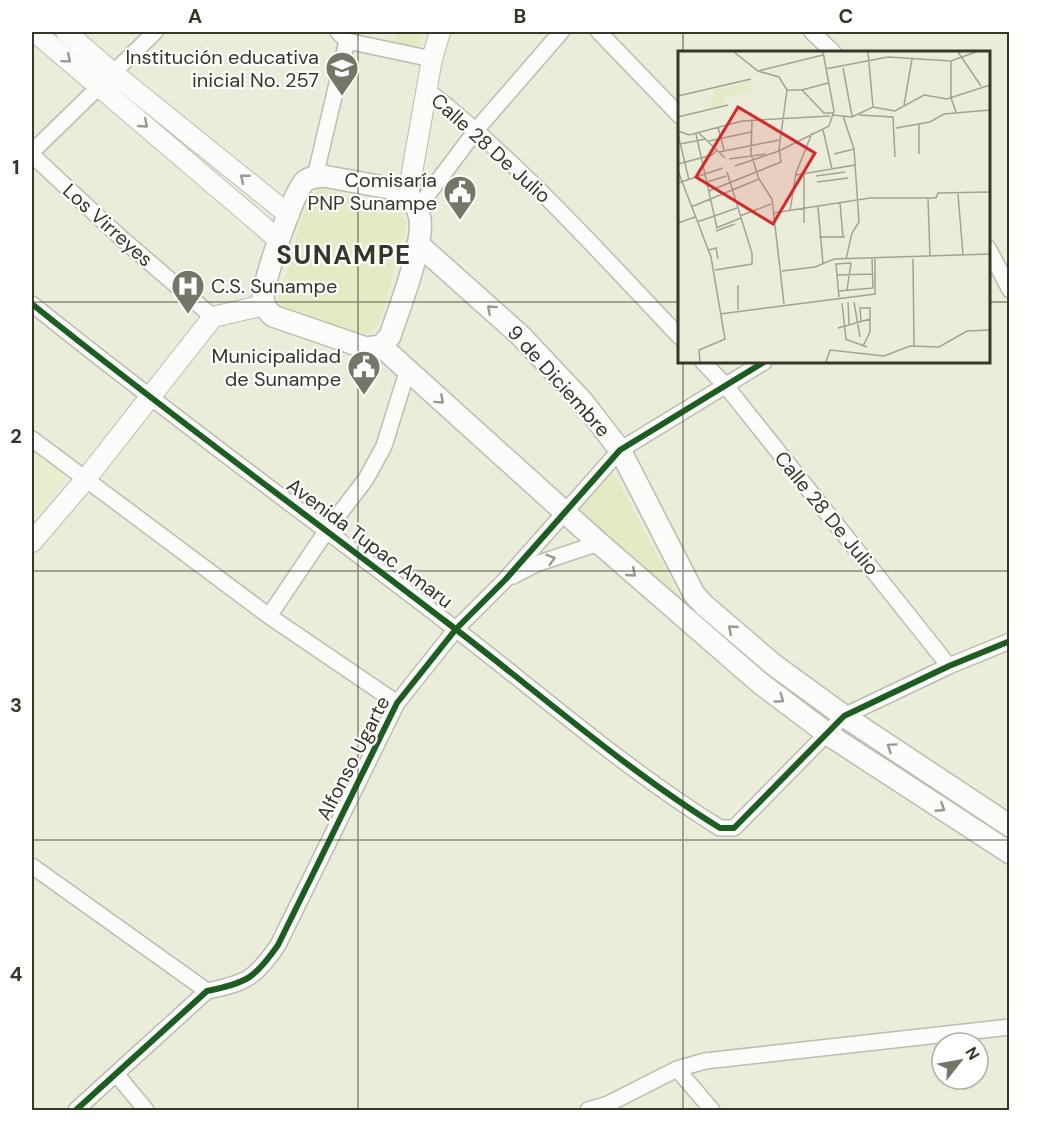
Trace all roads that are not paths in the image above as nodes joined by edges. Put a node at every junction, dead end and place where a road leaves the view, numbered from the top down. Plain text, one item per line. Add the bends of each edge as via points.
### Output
1 (35, 32) edge
2 (66, 32) edge
3 (155, 32) edge
4 (440, 32) edge
5 (561, 32) edge
6 (598, 32) edge
7 (812, 32) edge
8 (343, 36) edge
9 (832, 51) edge
10 (432, 59) junction
11 (106, 79) junction
12 (427, 90) junction
13 (678, 114) edge
14 (477, 129) junction
15 (32, 153) edge
16 (315, 177) junction
17 (412, 202) junction
18 (289, 215) junction
19 (279, 240) junction
20 (418, 243) junction
21 (990, 252) edge
22 (1010, 290) edge
23 (32, 304) edge
24 (264, 305) junction
25 (213, 317) junction
26 (678, 335) edge
27 (381, 346) junction
28 (704, 363) edge
29 (762, 363) edge
30 (407, 372) junction
31 (726, 386) junction
32 (150, 399) junction
33 (32, 439) edge
34 (620, 450) junction
35 (85, 480) junction
36 (565, 512) junction
37 (327, 530) junction
38 (32, 542) edge
39 (598, 543) junction
40 (505, 580) junction
41 (269, 616) junction
42 (456, 629) junction
43 (1010, 641) edge
44 (949, 666) junction
45 (397, 703) junction
46 (844, 716) junction
47 (829, 735) junction
48 (1010, 826) edge
49 (1010, 853) edge
50 (32, 866) edge
51 (207, 991) junction
52 (1010, 1027) edge
53 (677, 1069) junction
54 (117, 1075) junction
55 (76, 1110) edge
56 (146, 1110) edge
57 (588, 1110) edge
58 (712, 1110) edge

1 -> 11 street
2 - 11 street
3 - 11 street
4 - 10 street
5 - 14 street
6 - 13 street
7 - 9 street
8 - 10 street
8 - 16 street
10 - 12 street
11 - 15 street
18 -> 11 street
11 -> 19 street
12 - 14 street, Calle 28 De Julio
12 - 17 street
14 - 17 street
14 - 26 street, Calle 28 De Julio via 546,195
15 - 25 street, Los Virreyes via 120,237
16 - 17 main road via 400,190
16 - 18 main road via 298,190
17 - 20 main road via 421,226
18 - 19 main road
19 - 24 main road
20 - 27 main road via 390,336
34 -> 20 main road, 9 de Diciembre via 583,402 521,336
21 - 22 street
23 - 32 street, Avenida Tupac Amaru
24 - 25 street
24 - 27 main road via 273,316 366,348
25 - 32 street
27 - 30 main road
28 - 31 street, Calle 28 De Julio
29 - 31 street, Alfonso Ugarte
30 -> 36 main road
30 - 37 street via 384,446 366,479
31 - 34 street, Alfonso Ugarte
31 - 44 street, Calle 28 De Julio
32 - 35 street
32 - 37 street, Avenida Tupac Amaru
33 - 35 street
34 - 36 street, Alfonso Ugarte
46 -> 34 main road, 9 de Diciembre via 774,665 699,600
35 - 38 street
35 - 41 street
36 - 39 main road
36 - 40 street, Alfonso Ugarte
37 - 41 street
37 - 42 street, Avenida Tupac Amaru
40 -> 39 street via 536,564
39 -> 47 main road via 760,683
40 - 42 street, Alfonso Ugarte
41 - 45 street
42 - 45 street, Alfonso Ugarte
42 - 47 street, Avenida Tupac Amaru via 632,767 720,828 734,828
43 - 44 street
44 - 46 street
45 - 51 street, Alfonso Ugarte via 278,945 258,973 235,986
46 - 47 street
48 -> 46 main road, 9 de Diciembre
47 -> 49 main road
50 - 51 street
51 - 54 street
52 - 53 street via 705,1061
53 - 57 street
53 - 58 street
54 - 55 street
54 - 56 street

